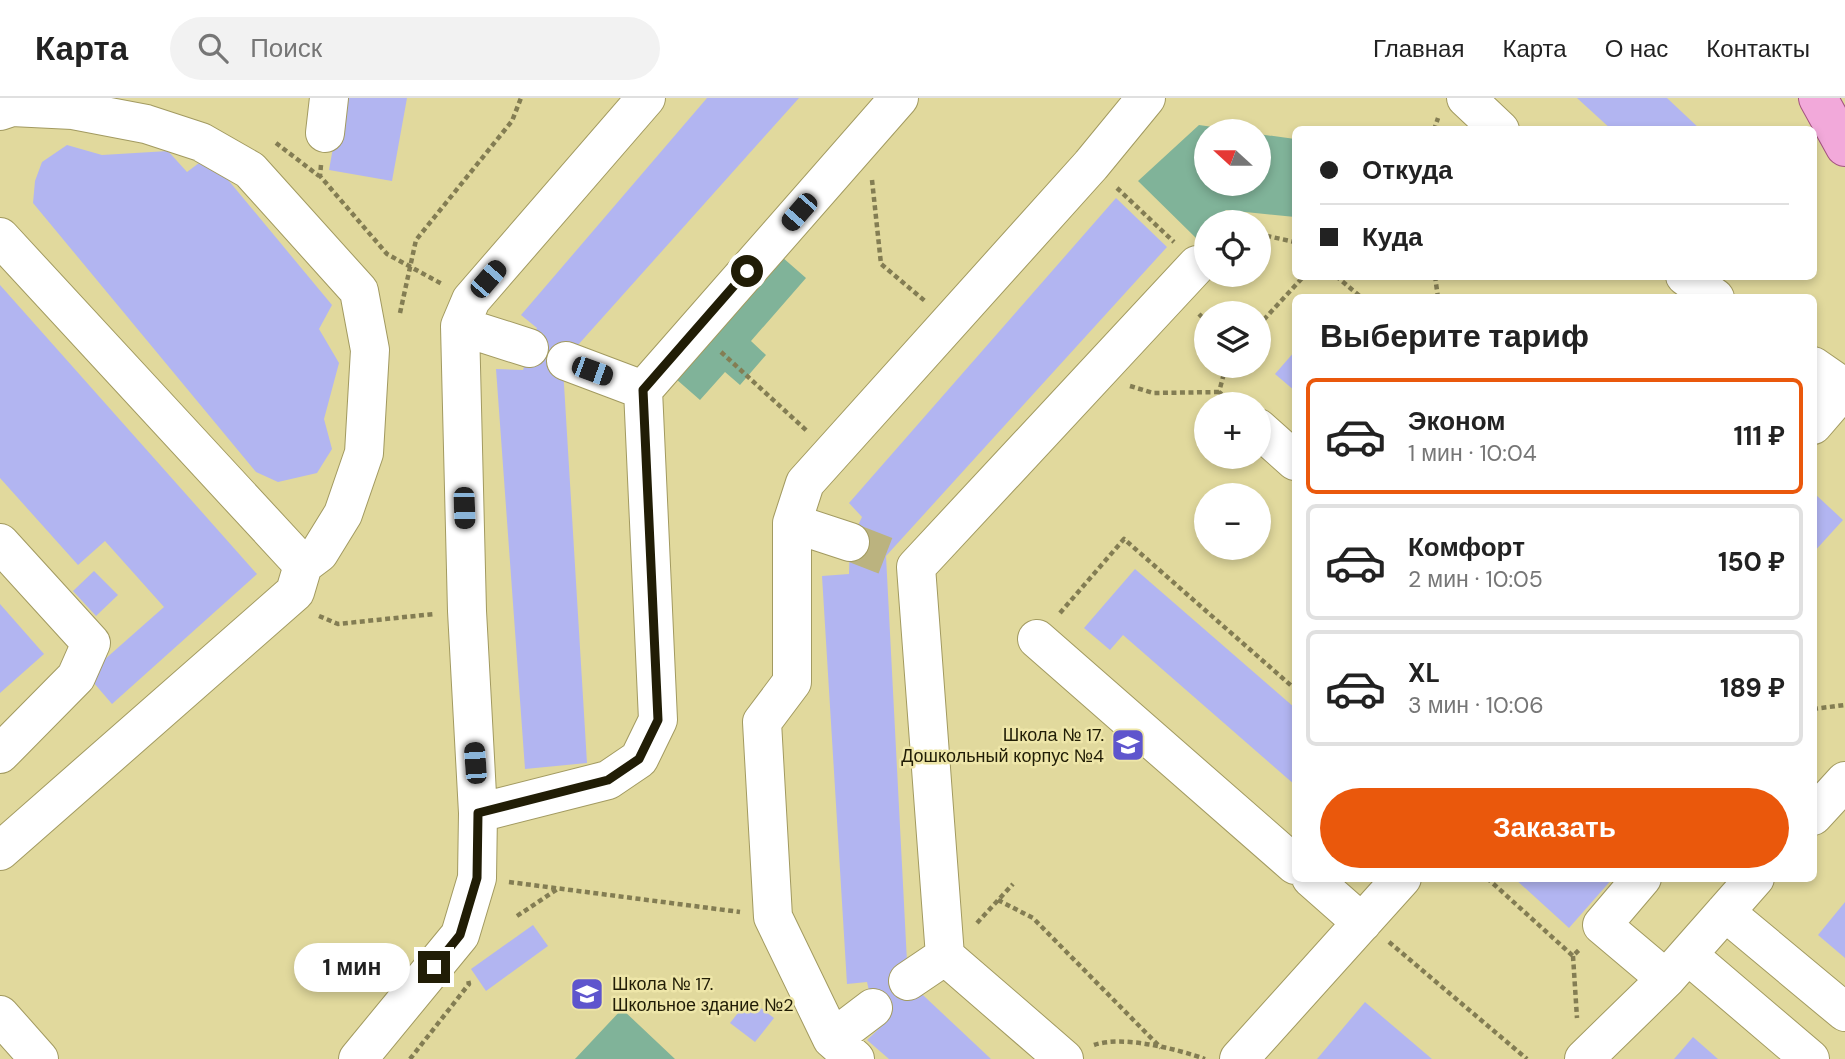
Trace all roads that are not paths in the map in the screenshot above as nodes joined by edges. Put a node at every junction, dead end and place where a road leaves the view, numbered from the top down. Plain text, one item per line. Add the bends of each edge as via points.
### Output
1 (646, 98) edge
2 (899, 98) edge
3 (1146, 98) edge
4 (1466, 98) edge
5 (1818, 98) edge
6 (0, 111) edge
7 (1496, 126) edge
8 (1845, 147) edge
9 (0, 237) edge
10 (1194, 268) edge
11 (1690, 280) edge
12 (1710, 294) edge
13 (465, 313) junction
14 (529, 348) dead end
15 (566, 361) dead end
16 (1817, 369) edge
17 (643, 390) junction
18 (1817, 420) edge
19 (1271, 440) edge
20 (1292, 458) edge
21 (792, 523) junction
22 (850, 542) tunnel mouth
23 (0, 543) edge
24 (303, 565) junction
25 (1037, 639) road end
26 (0, 754) edge
27 (1845, 781) edge
28 (1817, 812) edge
29 (478, 813) junction
30 (0, 851) edge
31 (1292, 862) edge
32 (1316, 882) edge
33 (1399, 882) edge
34 (1639, 882) edge
35 (1752, 882) edge
36 (1726, 912) junction
37 (1364, 922) junction
38 (944, 956) junction
39 (1677, 967) junction
40 (908, 981) dead end
41 (873, 1008) dead end
42 (1845, 1012) edge
43 (0, 1015) edge
44 (844, 1049) edge
45 (39, 1059) edge
46 (358, 1059) edge
47 (1064, 1059) edge
48 (1239, 1059) edge
49 (1584, 1059) edge
50 (1810, 1059) edge

1 - 13 street
2 - 17 street
3 - 21 street via 804,483
4 - 7 street
5 - 8 main road
6 - 24 street via 12,107 73,110 146,124 201,142 250,170 359,291 370,350 364,453 342,514 319,553
9 - 24 street
10 - 38 street via 1095,374 901,561
11 - 12 street
13 - 14 street
13 - 29 street via 467,611
15 - 17 street
16 - 18 street via 1845,388
17 - 29 street via 658,720 639,759 608,780
19 - 20 street
21 - 22 street
21 - 44 street via 792,682 762,722 773,917
23 - 26 street via 91,643 76,677
24 - 30 street via 295,592
25 - 31 street
27 - 28 street
29 - 46 street via 477,878 460,935
32 - 37 street
33 - 37 street
34 - 39 street via 1602,925
35 - 36 street
36 - 39 street
36 - 42 street
37 - 48 street
38 - 40 street
38 - 47 street
39 - 49 street
39 - 50 street
41 - 44 street
43 - 45 street

